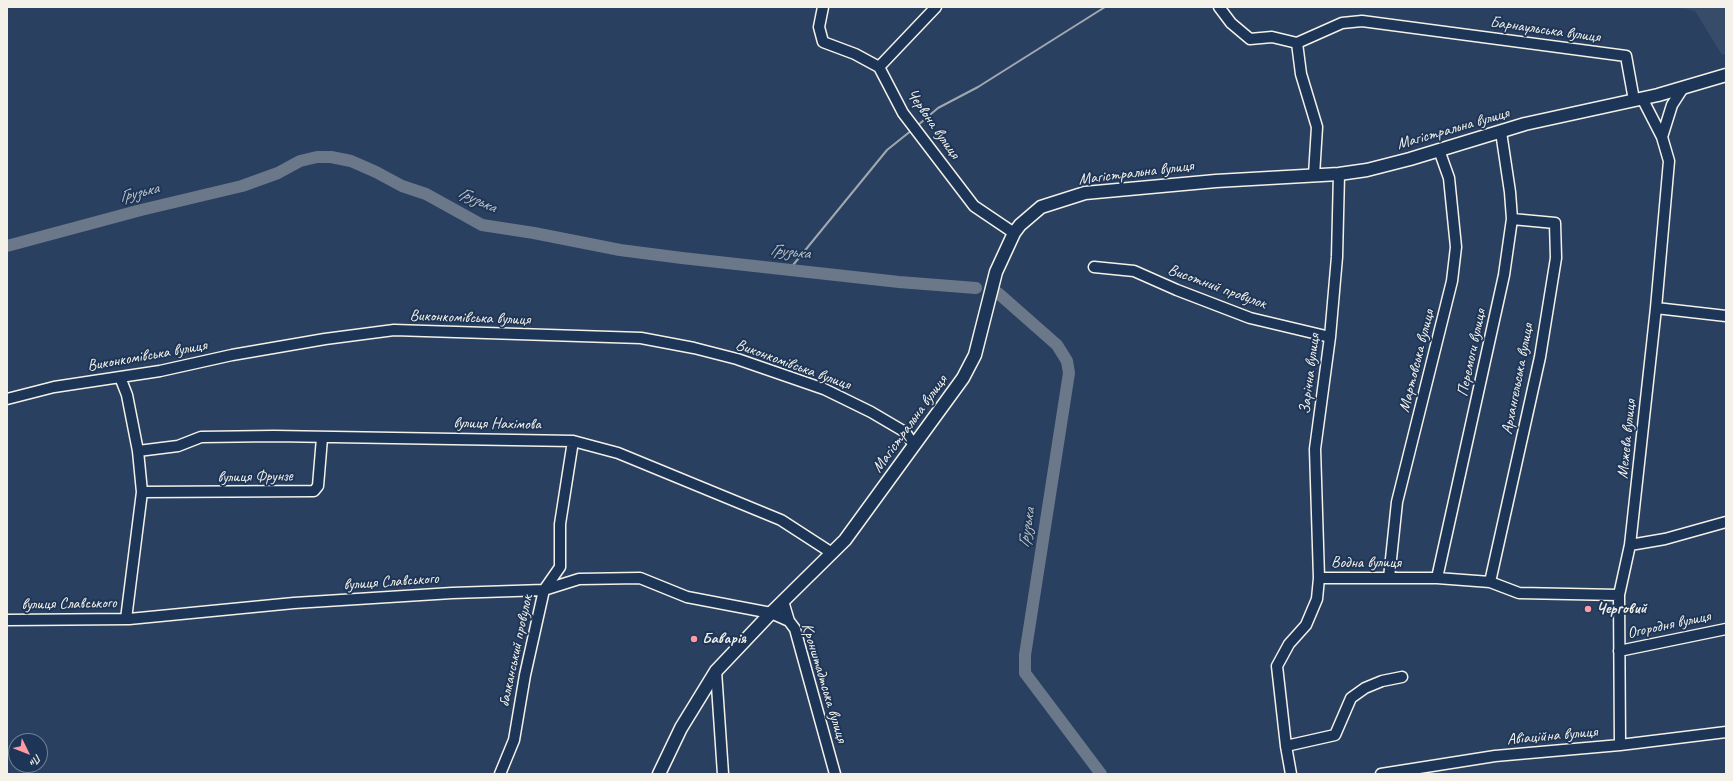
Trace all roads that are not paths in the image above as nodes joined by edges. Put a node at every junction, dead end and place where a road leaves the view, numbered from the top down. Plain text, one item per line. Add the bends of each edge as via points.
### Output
1 (823, 7) edge
2 (936, 7) edge
3 (1219, 7) edge
4 (1297, 43) junction
5 (879, 67) junction
6 (1726, 75) edge
7 (1683, 88) junction
8 (1638, 99) junction
9 (1500, 132) junction
10 (1662, 137) junction
11 (1439, 150) junction
12 (1339, 174) junction
13 (1314, 175) junction
14 (1512, 219) junction
15 (1014, 233) junction
16 (1094, 267) dead end
17 (1656, 308) junction
18 (1726, 316) edge
19 (1330, 337) junction
20 (120, 377) junction
21 (7, 399) edge
22 (322, 438) junction
23 (573, 441) junction
24 (914, 445) junction
25 (138, 451) junction
26 (142, 492) junction
27 (1726, 522) edge
28 (1630, 545) junction
29 (832, 553) junction
30 (1319, 578) junction
31 (1389, 578) junction
32 (1437, 578) junction
33 (1490, 582) junction
34 (544, 590) junction
35 (1620, 595) junction
36 (783, 601) junction
37 (771, 613) junction
38 (126, 618) junction
39 (7, 620) edge
40 (789, 621) junction
41 (1726, 629) edge
42 (1619, 652) junction
43 (716, 671) junction
44 (1402, 677) dead end
45 (1726, 732) edge
46 (1620, 745) junction
47 (1286, 746) junction
48 (500, 774) edge
49 (659, 774) edge
50 (723, 774) edge
51 (835, 774) edge
52 (1291, 774) edge
53 (1382, 774) edge

1 - 5 street via 820,28 823,42 855,54
2 - 5 street
3 - 4 street via 1231,23 1250,39 1272,36
4 - 8 street, Барнаульська вулиця via 1342,23 1362,21 1626,56
4 - 13 street via 1301,74 1317,127
5 - 15 street, Червона вулиця via 903,113 974,206
6 - 7 main road, Магістральна вулиця
7 - 8 main road, Магістральна вулиця
7 - 10 street via 1672,104
8 - 9 main road, Магістральна вулиця
8 - 10 street, Межева вулиця
9 - 11 main road, Магістральна вулиця
9 - 14 street, Перемоги вулиця
10 - 17 street, Межева вулиця via 1669,161
11 - 12 main road, Магістральна вулиця via 1367,170
11 - 31 street, Мартовська вулиця via 1449,178 1456,247 1452,281 1397,502
12 - 13 main road, Магістральна вулиця
12 - 19 street, Зарічна вулиця via 1337,257
13 - 15 main road, Магістральна вулиця via 1086,193 1041,207
14 - 32 street, Перемоги вулиця via 1504,275
14 - 33 street, Архангельська вулиця via 1555,223 1556,258 1540,357
15 - 24 main road, Магістральна вулиця via 996,272 975,355 963,378
16 - 19 street, Висотний провулок via 1134,271 1250,318
17 - 18 street
17 - 28 street, Межева вулиця
19 - 30 street, Зарічна вулиця via 1315,449
20 - 21 street, Виконкомівська вулиця via 54,387
20 - 24 street, Виконкомівська вулиця via 324,339 394,330 641,338 737,359 824,389 905,432
20 - 25 street via 127,395
22 - 23 street, вулиця Нахімова
22 - 25 street, вулиця Нахімова via 201,437 178,446
22 - 26 street, вулиця Фрунзе via 318,486 314,491
23 - 29 street, вулиця Нахімова via 618,453 781,520
23 - 34 street, балканський провулок via 560,524 560,567
24 - 29 main road, Магістральна вулиця via 854,528
25 - 26 street
26 - 38 street
27 - 28 street via 1660,540
28 - 35 street, Межева вулиця
29 - 36 main road, Магістральна вулиця
30 - 31 street, Водна вулиця
30 - 47 street, Водна вулиця via 1317,599 1306,624 1288,644 1277,666
31 - 32 street, Водна вулиця
32 - 33 street, Водна вулиця
33 - 35 street, Водна вулиця via 1518,593
34 - 37 street, вулиця Славського via 579,579 640,578 687,597
34 - 38 street, вулиця Славського via 294,603
34 - 48 street, балканський провулок via 525,674 514,740
35 - 42 street, Межева вулиця
36 - 37 main road, Магістральна вулиця
36 - 40 street, Кронштадтська вулиця
37 - 40 street, вулиця Славського
37 - 43 main road, Магістральна вулиця
38 - 39 street, вулиця Славського
40 - 51 street, Кронштадтська вулиця via 795,629
41 - 42 street, Огородня вулиця
42 - 46 street, Межева вулиця
43 - 49 main road, Магістральна вулиця via 681,728
43 - 50 street
44 - 47 street via 1382,681 1365,688 1351,698 1335,735
45 - 46 street, Авіаційна вулиця
46 - 53 street, Авіаційна вулиця via 1495,756
47 - 52 street, Водна вулиця

